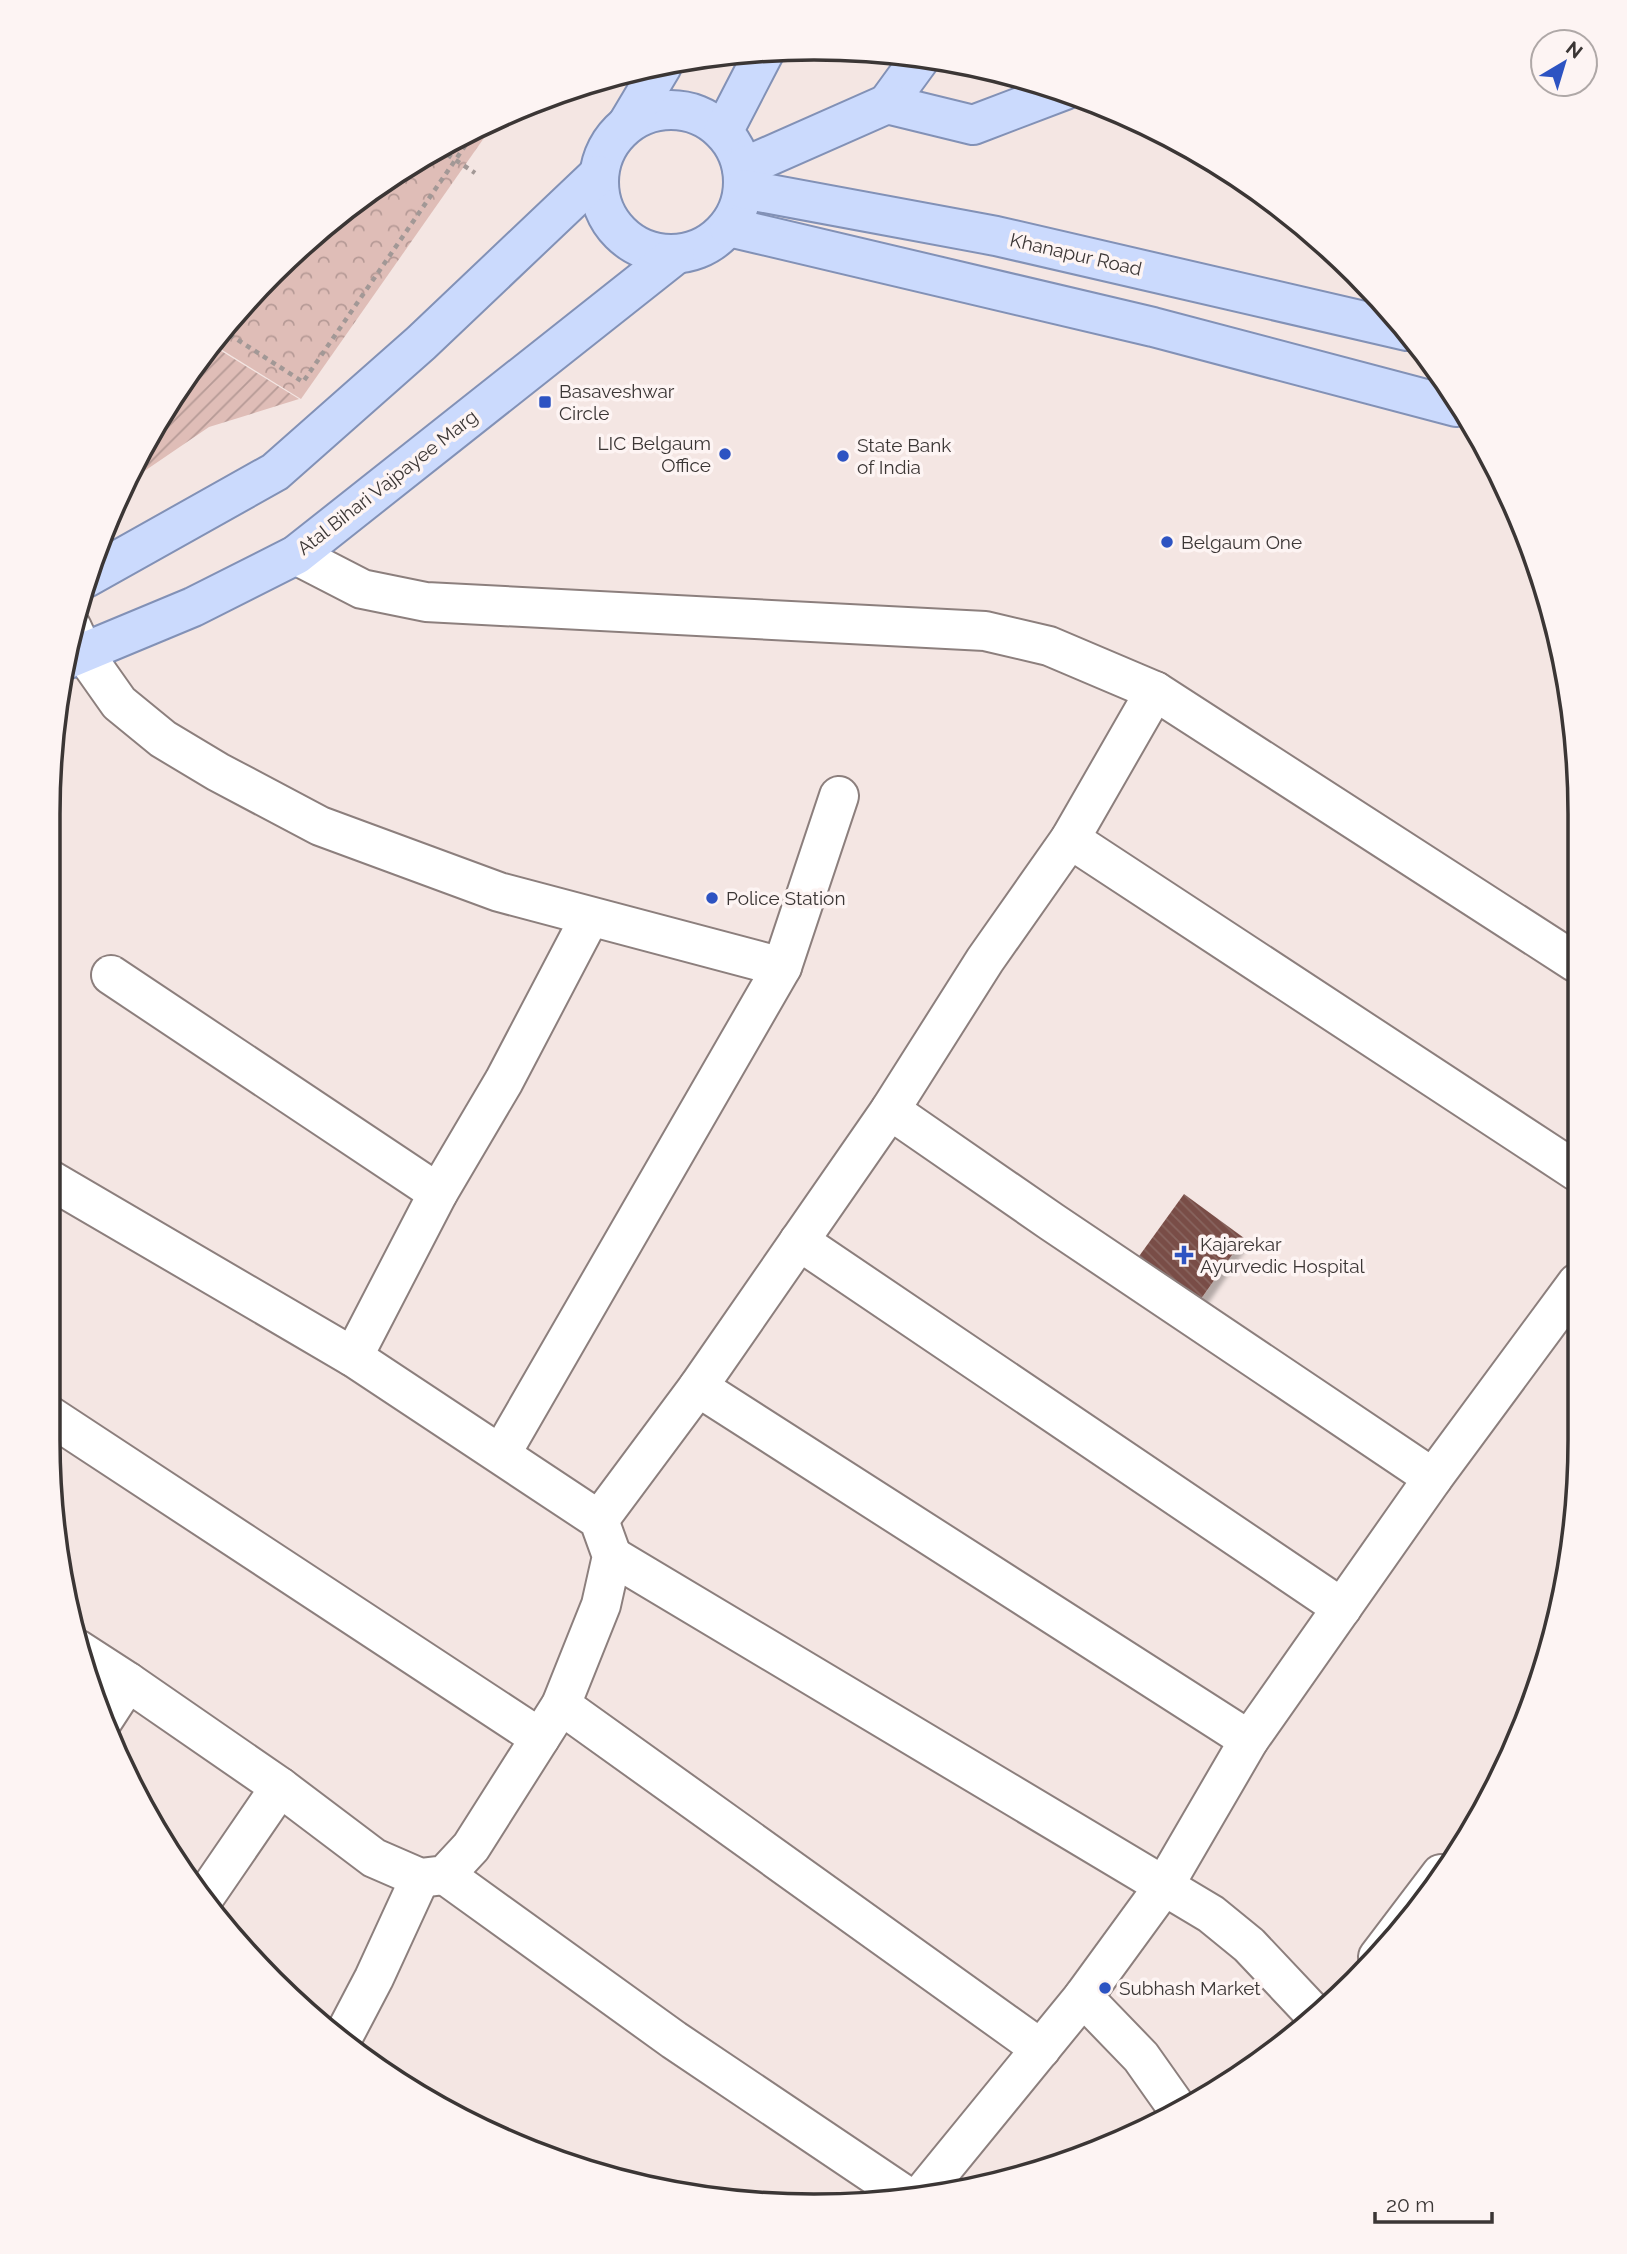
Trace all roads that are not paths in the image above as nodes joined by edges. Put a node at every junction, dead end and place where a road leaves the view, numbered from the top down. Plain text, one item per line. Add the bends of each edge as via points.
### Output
1 (760, 61) edge
2 (914, 66) edge
3 (656, 76) edge
4 (1047, 97) edge
5 (887, 104) junction
6 (628, 123) junction
7 (723, 132) junction
8 (598, 175) junction
9 (743, 178) junction
10 (729, 227) junction
11 (675, 255) junction
12 (1389, 327) edge
13 (1446, 404) edge
14 (296, 555) junction
15 (100, 570) edge
16 (79, 644) edge
17 (78, 650) edge
18 (1155, 691) junction
19 (839, 796) dead end
20 (1070, 839) junction
21 (590, 917) junction
22 (1568, 956) edge
23 (782, 967) junction
24 (111, 975) dead end
25 (890, 1110) junction
26 (1568, 1166) edge
27 (60, 1186) edge
28 (438, 1193) junction
29 (799, 1241) junction
30 (1568, 1295) edge
31 (353, 1357) junction
32 (698, 1387) junction
33 (60, 1423) edge
34 (500, 1454) junction
35 (1433, 1478) junction
36 (599, 1520) junction
37 (612, 1556) junction
38 (1342, 1608) junction
39 (92, 1659) edge
40 (128, 1682) junction
41 (561, 1704) junction
42 (110, 1710) edge
43 (540, 1738) junction
44 (1249, 1740) junction
45 (280, 1787) junction
46 (432, 1876) junction
47 (1164, 1886) junction
48 (209, 1891) edge
49 (1083, 1997) junction
50 (1309, 2009) edge
51 (345, 2031) edge
52 (1041, 2049) junction
53 (1173, 2102) edge
54 (929, 2185) edge
55 (897, 2190) edge

1 - 7 main road
2 - 5 main road
3 - 6 main road
4 - 5 main road via 973,125
5 - 9 main road
6 - 7 main road via 667,109 707,119
6 - 8 main road via 614,137
7 - 9 main road via 735,149
8 - 11 main road via 605,216 619,232 654,253
8 - 15 main road via 421,343 275,472
9 - 10 main road via 738,209
9 - 12 main road, Khanapur Road
10 - 11 main road via 713,242
10 - 13 main road via 1153,327
11 - 14 main road, Atal Bihari Vajpayee Marg
14 - 16 main road, Atal Bihari Vajpayee Marg via 193,607
14 - 18 street via 362,589 426,602 985,631 1049,646
17 - 21 street via 119,702 163,740 320,826 499,892
18 - 20 street
18 - 22 street
19 - 23 street
20 - 25 street via 985,960
20 - 26 street
21 - 23 street
21 - 28 street via 504,1081
23 - 34 street
24 - 28 street
25 - 29 street
25 - 35 street
27 - 31 street
28 - 31 street
29 - 32 street
29 - 38 street
30 - 35 street
31 - 34 street
32 - 36 street
32 - 44 street
33 - 43 street
34 - 36 street
35 - 38 street
36 - 37 street
37 - 41 street via 601,1605
37 - 47 street
38 - 44 street
39 - 40 street
40 - 42 street
40 - 45 street
41 - 43 street
41 - 52 street
43 - 46 street via 471,1847
44 - 47 street
45 - 46 street via 374,1858
45 - 48 street
46 - 51 street
46 - 55 street
47 - 49 street
47 - 50 street via 1211,1914 1249,1945
49 - 52 street
49 - 53 street via 1141,2057
52 - 54 street

